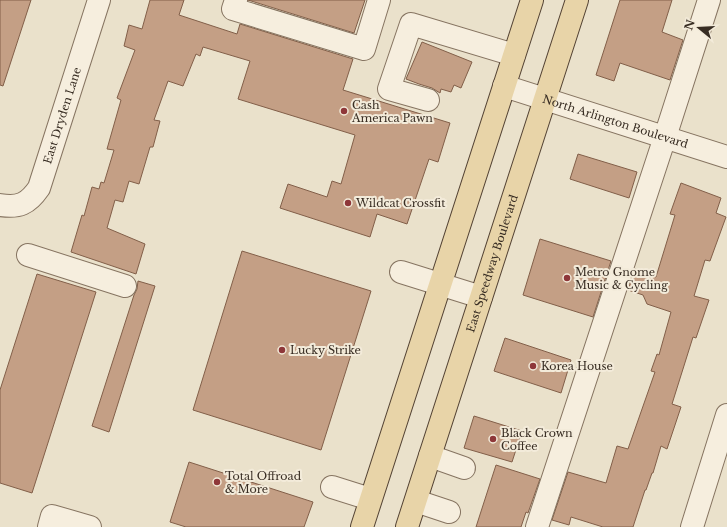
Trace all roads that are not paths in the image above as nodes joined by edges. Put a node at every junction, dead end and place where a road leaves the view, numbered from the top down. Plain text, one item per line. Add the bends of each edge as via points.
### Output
1 (99, 0) edge
2 (236, 0) edge
3 (380, 0) edge
4 (532, 0) edge
5 (578, 0) edge
6 (709, 0) edge
7 (514, 56) junction
8 (504, 86) junction
9 (428, 100) dead end
10 (545, 100) junction
11 (665, 137) junction
12 (727, 157) edge
13 (0, 205) edge
14 (28, 255) dead end
15 (401, 272) dead end
16 (440, 285) junction
17 (125, 286) dead end
18 (481, 297) junction
19 (727, 415) edge
20 (430, 456) junction
21 (464, 468) dead end
22 (332, 487) dead end
23 (370, 500) junction
24 (416, 501) junction
25 (449, 512) dead end
26 (49, 527) edge
27 (90, 527) edge
28 (362, 527) edge
29 (407, 527) edge
30 (537, 527) edge
31 (692, 527) edge

1 - 13 street, East Dryden Lane via 39,188 28,201 8,206
2 - 3 street via 233,9 364,49
4 - 7 main road
5 - 10 main road, East Speedway Boulevard
6 - 11 street
7 - 8 main road
7 - 9 street via 411,24 389,89
8 - 10 street, North Arlington Boulevard
8 - 16 main road
10 - 11 street, North Arlington Boulevard
10 - 18 main road, East Speedway Boulevard
11 - 12 street, North Arlington Boulevard
11 - 30 street
14 - 17 street
15 - 16 street
16 - 18 street
16 - 23 main road
18 - 20 main road, East Speedway Boulevard
19 - 31 street
20 - 21 street
20 - 24 main road, East Speedway Boulevard
22 - 23 street
23 - 28 main road
24 - 25 street
24 - 29 main road, East Speedway Boulevard
26 - 27 street via 52,516

